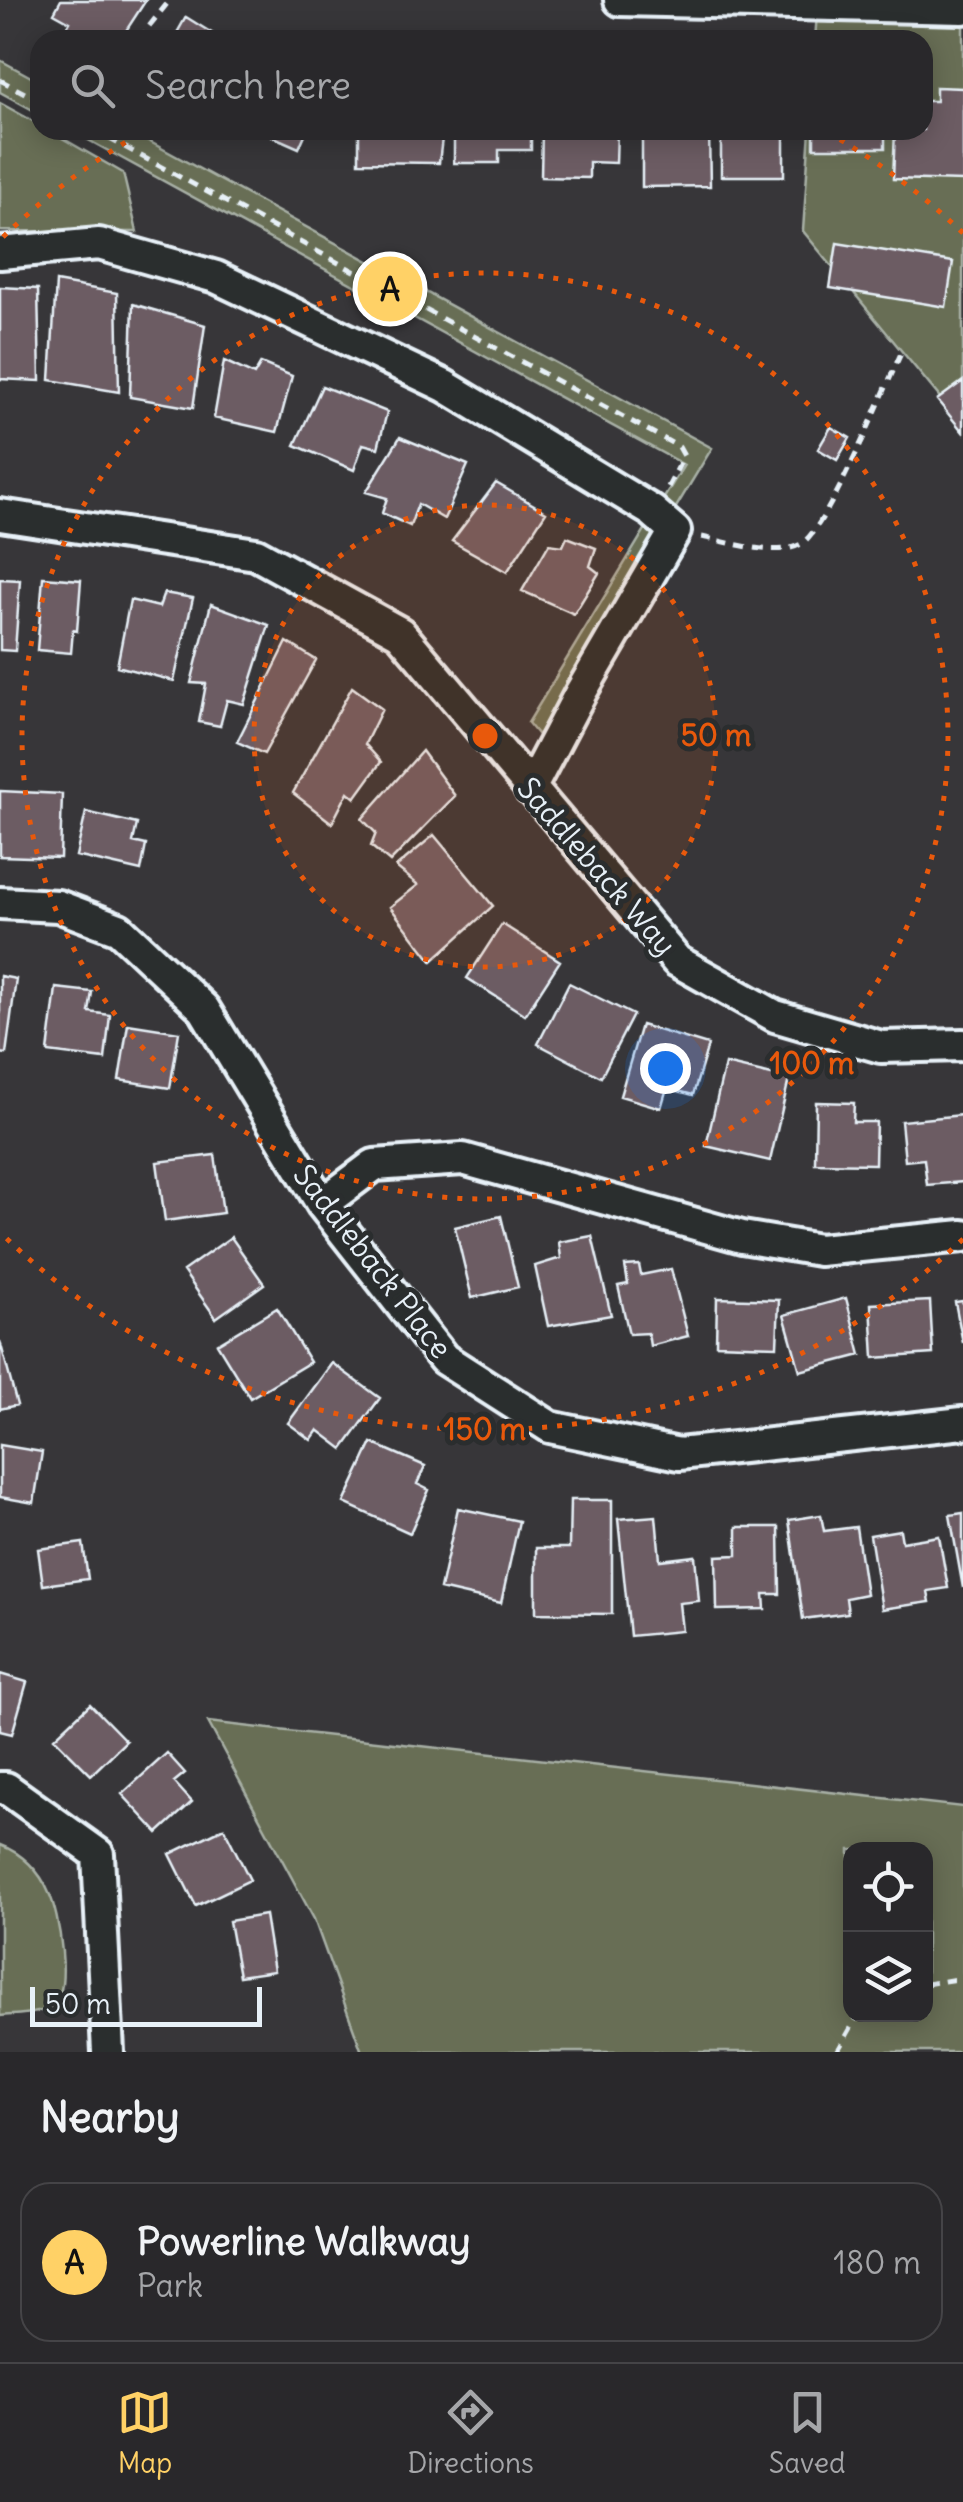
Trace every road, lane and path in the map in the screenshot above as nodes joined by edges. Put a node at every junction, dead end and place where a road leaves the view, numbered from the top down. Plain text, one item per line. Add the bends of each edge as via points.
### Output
1 (170, 0) edge
2 (620, 0) edge
3 (963, 8) edge
4 (146, 30) edge
5 (0, 80) edge
6 (30, 96) edge
7 (111, 140) edge
8 (0, 253) edge
9 (902, 352) dead end
10 (0, 515) edge
11 (663, 521) junction
12 (530, 789) junction
13 (0, 904) edge
14 (963, 1045) edge
15 (322, 1204) junction
16 (963, 1236) edge
17 (963, 1423) edge
18 (0, 1788) edge
19 (963, 1978) edge
20 (933, 1983) edge
21 (854, 2022) edge
22 (108, 2052) edge
23 (837, 2052) edge

1 - 4 path
2 - 3 street
5 - 6 path
7 - 11 path via 678,447 684,456
8 - 11 street via 99,244 216,277 445,386
9 - 11 path via 826,514 801,544 767,550
10 - 12 street, Saddleback Way via 256,554 400,633
11 - 12 street
12 - 14 street, Saddleback Way via 677,960 775,1016 880,1046
13 - 15 street, Saddleback Place via 58,906 119,929 204,1010
15 - 16 street via 374,1165 463,1159 742,1238 819,1250
15 - 17 street, Saddleback Place via 444,1359 550,1427 679,1454
18 - 22 street via 98,1854
19 - 20 path
21 - 23 path

